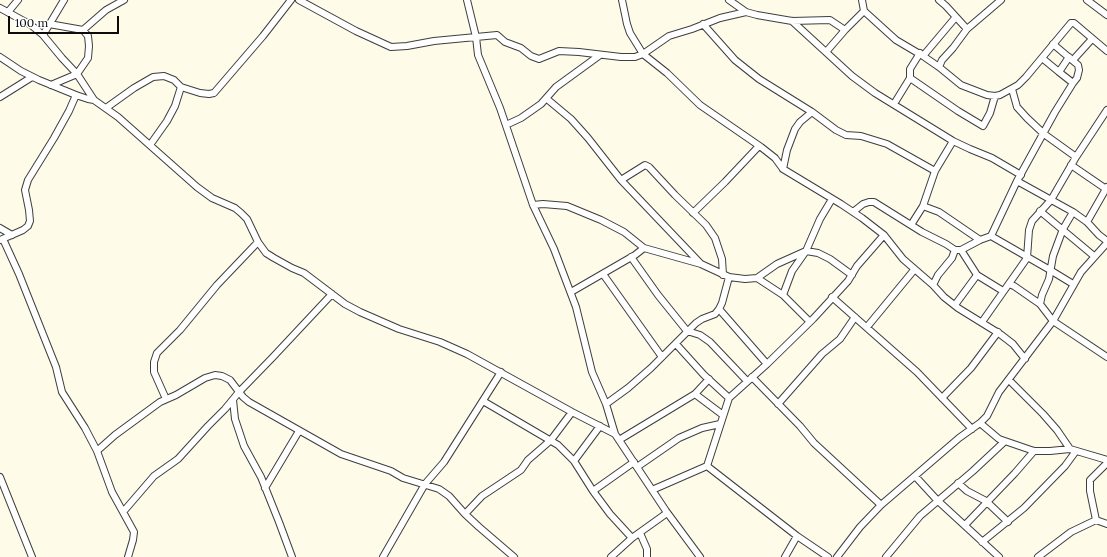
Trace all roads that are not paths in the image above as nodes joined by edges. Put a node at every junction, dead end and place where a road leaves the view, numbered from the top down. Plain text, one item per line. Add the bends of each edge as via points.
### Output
1 (18, 0) edge
2 (64, 0) edge
3 (124, 0) edge
4 (291, 0) edge
5 (298, 0) edge
6 (467, 0) edge
7 (622, 0) edge
8 (729, 0) edge
9 (862, 0) edge
10 (939, 0) edge
11 (951, 0) edge
12 (1001, 0) edge
13 (1087, 0) edge
14 (946, 6) junction
15 (0, 8) edge
16 (864, 10) junction
17 (8, 12) junction
18 (746, 12) junction
19 (1107, 14) edge
20 (955, 18) junction
21 (792, 21) junction
22 (49, 24) junction
23 (703, 24) junction
24 (83, 30) junction
25 (845, 30) junction
26 (967, 30) junction
27 (43, 34) junction
28 (476, 36) junction
29 (1092, 39) junction
30 (1053, 44) junction
31 (1107, 51) edge
32 (826, 52) junction
33 (644, 54) junction
34 (921, 54) junction
35 (600, 55) junction
36 (0, 57) edge
37 (1042, 58) junction
38 (1071, 58) junction
39 (939, 67) junction
40 (1059, 72) junction
41 (77, 74) junction
42 (32, 77) junction
43 (910, 78) junction
44 (1073, 83) junction
45 (51, 85) junction
46 (181, 87) junction
47 (1012, 89) junction
48 (76, 95) junction
49 (995, 96) junction
50 (0, 97) edge
51 (546, 99) junction
52 (94, 100) junction
53 (894, 104) junction
54 (106, 108) junction
55 (812, 112) junction
56 (1106, 112) edge
57 (506, 125) junction
58 (1044, 134) junction
59 (953, 141) junction
60 (150, 145) junction
61 (758, 146) junction
62 (1076, 157) junction
63 (1071, 165) junction
64 (783, 169) junction
65 (935, 171) junction
66 (1019, 178) junction
67 (621, 180) junction
68 (1106, 188) edge
69 (832, 199) junction
70 (1051, 200) junction
71 (533, 205) junction
72 (923, 206) junction
73 (1040, 211) junction
74 (853, 212) junction
75 (1073, 212) junction
76 (693, 213) junction
77 (1087, 222) junction
78 (911, 225) junction
79 (0, 228) edge
80 (1063, 229) junction
81 (884, 235) junction
82 (12, 236) junction
83 (991, 236) junction
84 (1, 240) edge
85 (980, 240) junction
86 (258, 242) junction
87 (1107, 242) edge
88 (644, 248) junction
89 (958, 250) junction
90 (806, 251) junction
91 (1094, 256) junction
92 (631, 257) junction
93 (1027, 258) junction
94 (701, 264) junction
95 (914, 270) junction
96 (1050, 270) junction
97 (602, 274) junction
98 (852, 275) junction
99 (977, 275) junction
100 (726, 276) junction
101 (757, 278) junction
102 (1009, 284) junction
103 (1073, 284) junction
104 (933, 285) junction
105 (1003, 291) junction
106 (571, 292) junction
107 (332, 294) junction
108 (783, 295) junction
109 (832, 297) junction
110 (1040, 304) junction
111 (955, 305) junction
112 (720, 310) junction
113 (854, 317) junction
114 (1052, 321) junction
115 (810, 322) junction
116 (982, 322) junction
117 (867, 327) junction
118 (687, 331) junction
119 (998, 332) junction
120 (676, 344) junction
121 (662, 357) junction
122 (1107, 357) edge
123 (1025, 359) junction
124 (767, 364) junction
125 (501, 372) junction
126 (709, 379) junction
127 (750, 379) junction
128 (1009, 380) junction
129 (239, 392) junction
130 (695, 394) junction
131 (729, 398) junction
132 (942, 398) junction
133 (166, 400) junction
134 (233, 400) junction
135 (483, 401) junction
136 (606, 404) junction
137 (778, 404) junction
138 (572, 412) junction
139 (723, 415) junction
140 (980, 423) junction
141 (720, 424) junction
142 (600, 426) junction
143 (972, 429) junction
144 (299, 431) junction
145 (615, 434) junction
146 (551, 440) junction
147 (619, 440) junction
148 (1004, 442) junction
149 (1073, 450) junction
150 (1034, 451) junction
151 (97, 452) junction
152 (1107, 460) edge
153 (574, 461) junction
154 (1107, 463) edge
155 (635, 464) junction
156 (707, 466) junction
157 (915, 476) junction
158 (0, 478) edge
159 (958, 483) junction
160 (425, 484) junction
161 (265, 488) junction
162 (652, 490) junction
163 (593, 491) junction
164 (931, 493) junction
165 (944, 494) junction
166 (937, 500) junction
167 (986, 501) junction
168 (881, 505) junction
169 (123, 512) junction
170 (667, 513) junction
171 (465, 514) junction
172 (1096, 520) junction
173 (1008, 522) junction
174 (1107, 524) edge
175 (965, 525) junction
176 (640, 533) junction
177 (797, 536) junction
178 (632, 538) junction
179 (982, 542) junction
180 (32, 557) edge
181 (128, 557) edge
182 (292, 557) edge
183 (383, 557) edge
184 (514, 557) edge
185 (611, 557) edge
186 (648, 557) edge
187 (700, 557) edge
188 (785, 557) edge
189 (828, 557) edge
190 (837, 557) edge
191 (886, 557) edge
192 (999, 557) edge
193 (1038, 557) edge

1 - 17 street
2 - 22 street
3 - 24 street via 106,10
4 - 46 street via 214,93 200,93
5 - 28 street via 391,47
6 - 28 street
7 - 33 street via 630,33
8 - 18 street
9 - 16 street
10 - 14 street
11 - 14 street
12 - 26 street
13 - 19 street
14 - 20 street
15 - 17 street
16 - 25 street
16 - 34 street via 896,40
17 - 27 street
18 - 21 street
18 - 23 street
20 - 26 street
20 - 34 street
21 - 25 street via 830,20
21 - 32 street
22 - 24 street
22 - 27 street
23 - 33 street via 669,36
23 - 55 street via 759,79
24 - 41 street via 88,36 88,58
25 - 32 street
26 - 39 street
27 - 41 street
28 - 35 street via 497,35 505,42 522,48 539,59 559,52
28 - 57 street via 478,55
29 - 30 street via 1072,23
29 - 31 street
29 - 38 street
30 - 37 street
30 - 38 street
32 - 53 street via 852,76
33 - 35 street via 621,58
33 - 61 street via 700,105
34 - 39 street
34 - 43 street via 910,69
35 - 51 street via 563,81
36 - 42 street
37 - 40 street
37 - 47 street via 1018,86
38 - 40 street
38 - 44 street via 1079,70
39 - 49 street via 961,85
40 - 44 street
41 - 45 street
41 - 52 street
42 - 45 street
42 - 50 street
43 - 49 street via 958,112 983,126
43 - 53 street
44 - 58 street
45 - 48 street
46 - 54 street via 174,80 164,76 152,78
46 - 60 street via 167,121
47 - 49 street
47 - 58 street via 1017,107
48 - 52 street
48 - 82 street via 58,132 28,180 25,190 30,221 28,226
51 - 57 street via 534,110
51 - 67 street via 571,119
52 - 54 street
53 - 59 street
54 - 60 street
55 - 64 street via 794,129
55 - 65 street via 846,135 861,136 887,144
56 - 62 street
57 - 71 street
58 - 62 street
58 - 66 street
59 - 65 street
59 - 66 street via 992,158
60 - 86 street via 197,187 241,213 247,219
61 - 64 street via 775,158
61 - 76 street
62 - 63 street
63 - 68 street
63 - 70 street
64 - 69 street
65 - 72 street
66 - 70 street
66 - 83 street
67 - 76 street via 647,165
67 - 94 street
68 - 77 street
69 - 74 street
69 - 90 street
70 - 73 street
70 - 75 street
71 - 88 street via 567,206 624,232
71 - 106 street
72 - 78 street
72 - 85 street via 940,212
73 - 80 street
73 - 93 street via 1029,230
74 - 78 street via 863,204 874,202
74 - 81 street
75 - 77 street
75 - 80 street
76 - 100 street via 715,238
77 - 87 street
78 - 89 street
79 - 82 street
80 - 91 street
80 - 96 street
81 - 95 street
81 - 98 street
82 - 84 street
83 - 85 street
83 - 93 street
84 - 151 street via 19,274 56,367 62,392
85 - 89 street
86 - 107 street via 266,253 304,273
86 - 133 street via 157,353 154,372
87 - 91 street
88 - 92 street
88 - 94 street
89 - 99 street
89 - 104 street
90 - 98 street via 830,259
90 - 101 street via 777,264
90 - 108 street via 792,271
91 - 103 street
92 - 97 street
92 - 118 street
93 - 96 street
93 - 102 street
94 - 100 street
95 - 104 street
95 - 117 street
96 - 103 street
96 - 110 street
97 - 106 street
97 - 121 street
98 - 109 street
99 - 105 street
99 - 111 street
100 - 101 street
100 - 112 street
101 - 108 street
102 - 105 street
102 - 110 street
103 - 114 street
104 - 111 street
105 - 116 street
106 - 136 street via 592,372
107 - 125 street via 360,312 440,342
107 - 129 street
108 - 115 street
109 - 113 street
109 - 115 street
110 - 114 street
111 - 116 street
112 - 118 street via 702,319
112 - 124 street
113 - 117 street
113 - 137 street via 840,339 822,354
114 - 122 street
114 - 123 street
115 - 124 street
116 - 119 street
117 - 132 street
118 - 120 street
118 - 127 street via 700,335 710,342
119 - 123 street via 1013,344
119 - 132 street via 971,368
120 - 121 street
120 - 126 street
121 - 136 street
123 - 128 street
124 - 127 street
125 - 135 street
125 - 138 street
126 - 130 street
126 - 131 street
127 - 131 street
127 - 137 street
128 - 140 street
128 - 149 street via 1043,414
129 - 133 street via 230,380 214,375
129 - 134 street
129 - 144 street via 249,402
130 - 139 street
130 - 147 street
131 - 139 street
132 - 143 street
133 - 151 street via 115,435
134 - 161 street via 235,420 244,446
134 - 169 street via 178,459 154,476
135 - 146 street
135 - 160 street via 444,462
136 - 145 street
137 - 168 street via 827,456
138 - 142 street
138 - 146 street
139 - 141 street
140 - 143 street
140 - 148 street
141 - 155 street via 702,428 679,438
141 - 156 street
142 - 145 street
142 - 153 street
143 - 157 street
144 - 160 street via 341,454
144 - 161 street
145 - 147 street
146 - 153 street
146 - 171 street via 528,460 521,470 482,496
147 - 155 street
148 - 150 street
148 - 159 street
149 - 150 street
149 - 152 street
149 - 173 street via 1065,466
150 - 167 street
151 - 169 street via 112,492
153 - 163 street
154 - 172 street via 1090,480
155 - 162 street
155 - 163 street
156 - 162 street
156 - 177 street
157 - 164 street
157 - 168 street
158 - 180 street
159 - 165 street
159 - 167 street
160 - 171 street via 449,496
160 - 183 street
161 - 182 street
162 - 170 street
163 - 178 street
164 - 165 street
164 - 166 street
165 - 166 street
166 - 175 street
166 - 191 street via 920,516
167 - 173 street
167 - 175 street
168 - 190 street
169 - 181 street via 134,532
170 - 176 street
170 - 187 street
171 - 184 street
172 - 174 street
172 - 193 street via 1071,532
173 - 179 street
175 - 179 street
176 - 178 street
176 - 186 street
177 - 188 street
177 - 189 street
178 - 185 street
179 - 192 street

